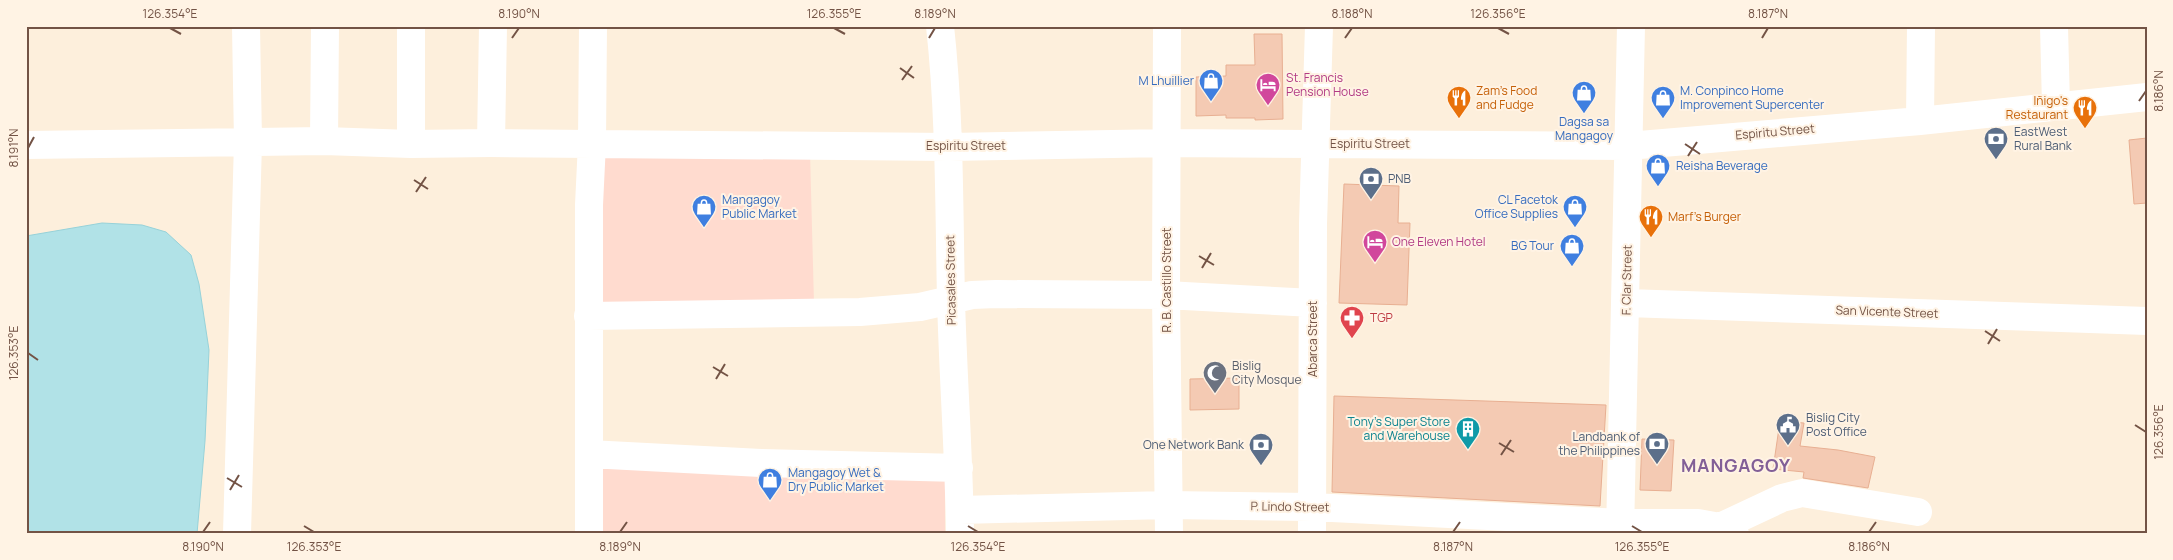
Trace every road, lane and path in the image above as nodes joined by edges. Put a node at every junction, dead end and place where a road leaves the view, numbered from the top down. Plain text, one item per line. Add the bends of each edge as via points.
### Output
1 (246, 26) edge
2 (325, 26) edge
3 (411, 26) edge
4 (492, 26) edge
5 (593, 26) edge
6 (940, 26) edge
7 (1167, 26) edge
8 (1319, 26) edge
9 (1632, 26) edge
10 (1921, 26) edge
11 (2054, 26) edge
12 (2147, 97) edge
13 (2056, 106) junction
14 (1920, 121) junction
15 (324, 141) junction
16 (248, 142) junction
17 (491, 143) junction
18 (592, 143) junction
19 (1168, 143) junction
20 (411, 144) junction
21 (1315, 144) junction
22 (26, 146) edge
23 (1628, 146) junction
24 (949, 147) junction
25 (1166, 295) junction
26 (951, 299) junction
27 (1313, 303) junction
28 (1626, 303) junction
29 (588, 316) junction
30 (2147, 321) edge
31 (589, 454) junction
32 (959, 468) junction
33 (1168, 505) junction
34 (1312, 506) junction
35 (1918, 512) dead end
36 (960, 522) edge
37 (1620, 528) edge
38 (1728, 530) edge
39 (237, 534) edge
40 (589, 534) edge
41 (1169, 534) edge
42 (1312, 534) edge

1 - 16 street
2 - 15 street
3 - 20 street
4 - 17 street
5 - 18 street
6 - 24 street, Picasales Street
7 - 19 street, R. B. Castillo Street
8 - 21 street, Abarca Street
9 - 23 street, F. Clar Street
10 - 14 street
11 - 13 street
12 - 13 street, Espiritu Street
13 - 14 street, Espiritu Street
14 - 23 street, Espiritu Street
15 - 16 street, Espiritu Street
15 - 20 street, Espiritu Street
16 - 22 street, Espiritu Street
16 - 39 street
17 - 18 street, Espiritu Street
17 - 20 street, Espiritu Street
18 - 24 street, Espiritu Street
18 - 29 street
19 - 21 street, Espiritu Street
19 - 24 street, Espiritu Street
19 - 25 street, R. B. Castillo Street
21 - 23 street, Espiritu Street
21 - 27 street, Abarca Street
23 - 28 street, F. Clar Street
24 - 26 street, Picasales Street
25 - 26 street via 996,294
25 - 27 street
25 - 33 street, R. B. Castillo Street
26 - 29 street via 920,307 860,312
26 - 32 street, Picasales Street
27 - 34 street, Abarca Street
28 - 30 street, San Vicente Street
28 - 37 street, F. Clar Street
29 - 31 street
31 - 32 street
31 - 40 street
32 - 36 street, Picasales Street
33 - 34 street, P. Lindo Street
33 - 36 street, P. Lindo Street
33 - 41 street, R. B. Castillo Street
34 - 37 street, P. Lindo Street
34 - 42 street, Abarca Street
35 - 38 street via 1802,493 1782,498
37 - 38 street, P. Lindo Street via 1698,523

